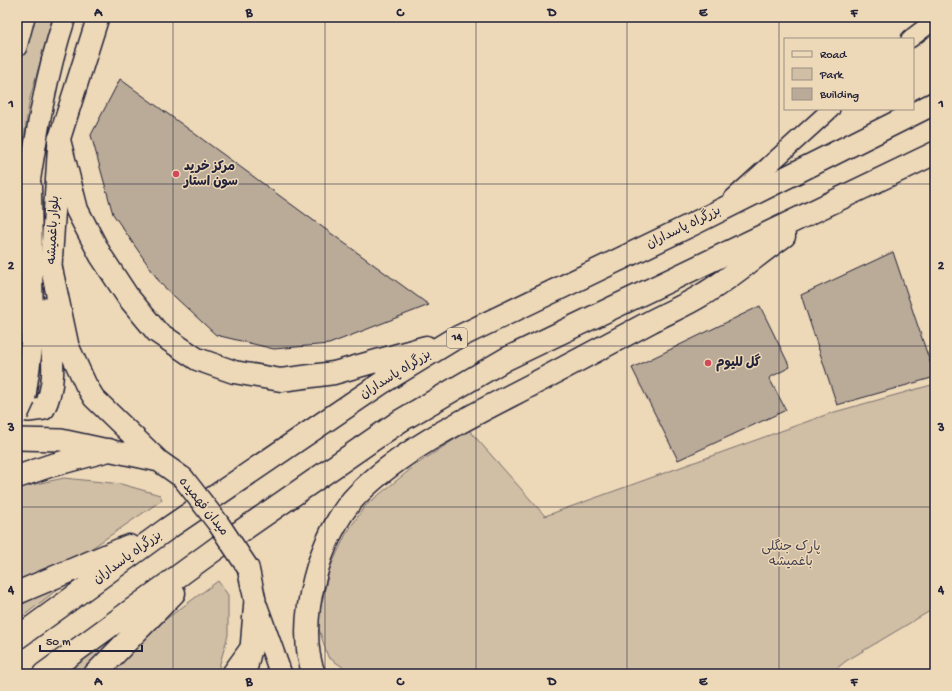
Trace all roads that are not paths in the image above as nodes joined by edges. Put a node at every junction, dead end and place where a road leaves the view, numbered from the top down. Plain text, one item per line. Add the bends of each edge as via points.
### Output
1 (25, 17) edge
2 (65, 17) edge
3 (98, 17) edge
4 (935, 20) edge
5 (911, 38) edge
6 (17, 47) edge
7 (935, 103) edge
8 (830, 110) edge
9 (59, 140) junction
10 (935, 153) edge
11 (30, 186) junction
12 (830, 202) junction
13 (720, 210) junction
14 (17, 258) edge
15 (51, 266) junction
16 (452, 340) junction
17 (20, 406) edge
18 (17, 439) edge
19 (109, 450) junction
20 (159, 461) junction
21 (17, 477) edge
22 (167, 529) junction
23 (221, 545) junction
24 (17, 593) edge
25 (255, 600) junction
26 (17, 638) edge
27 (251, 650) junction
28 (44, 674) edge
29 (96, 674) edge
30 (233, 674) edge
31 (246, 674) edge
32 (281, 674) edge
33 (314, 674) edge

1 - 6 main road
2 - 11 main road via 53,52 39,117
3 - 9 main road, بلوار باغمیشه
4 - 5 street
7 - 13 highway, بزرگراه پاسداران / 14
8 - 13 street
9 - 15 main road, بلوار باغمیشه
9 - 16 highway via 77,210 101,256 128,297 157,332 197,359 234,372 281,380 334,374
10 - 12 highway
11 - 14 main road
11 - 17 highway via 32,342
12 - 23 highway via 506,359 400,421
12 - 33 highway via 703,295 446,430 386,469 356,496 332,532 317,566 309,605 308,636
13 - 16 highway, بزرگراه پاسداران / 14
15 - 17 main road via 49,322 53,380 50,397 44,409 28,411
15 - 20 main road, بلوار باغمیشه via 68,346 86,385 94,398
16 - 22 highway, بزرگراه پاسداران / 14 via 384,382
18 - 19 main road, میدان فهمیده via 61,440
19 - 20 main road, میدان فهمیده
19 - 21 highway
20 - 25 main road, میدان فهمیده, bridge via 183,478 218,524 248,568
22 - 24 highway
22 - 26 highway, بزرگراه پاسداران / 14
23 - 28 highway
23 - 29 highway
25 - 27 main road, میدان فهمیده
25 - 32 main road
27 - 30 highway
27 - 31 main road, میدان فهمیده

